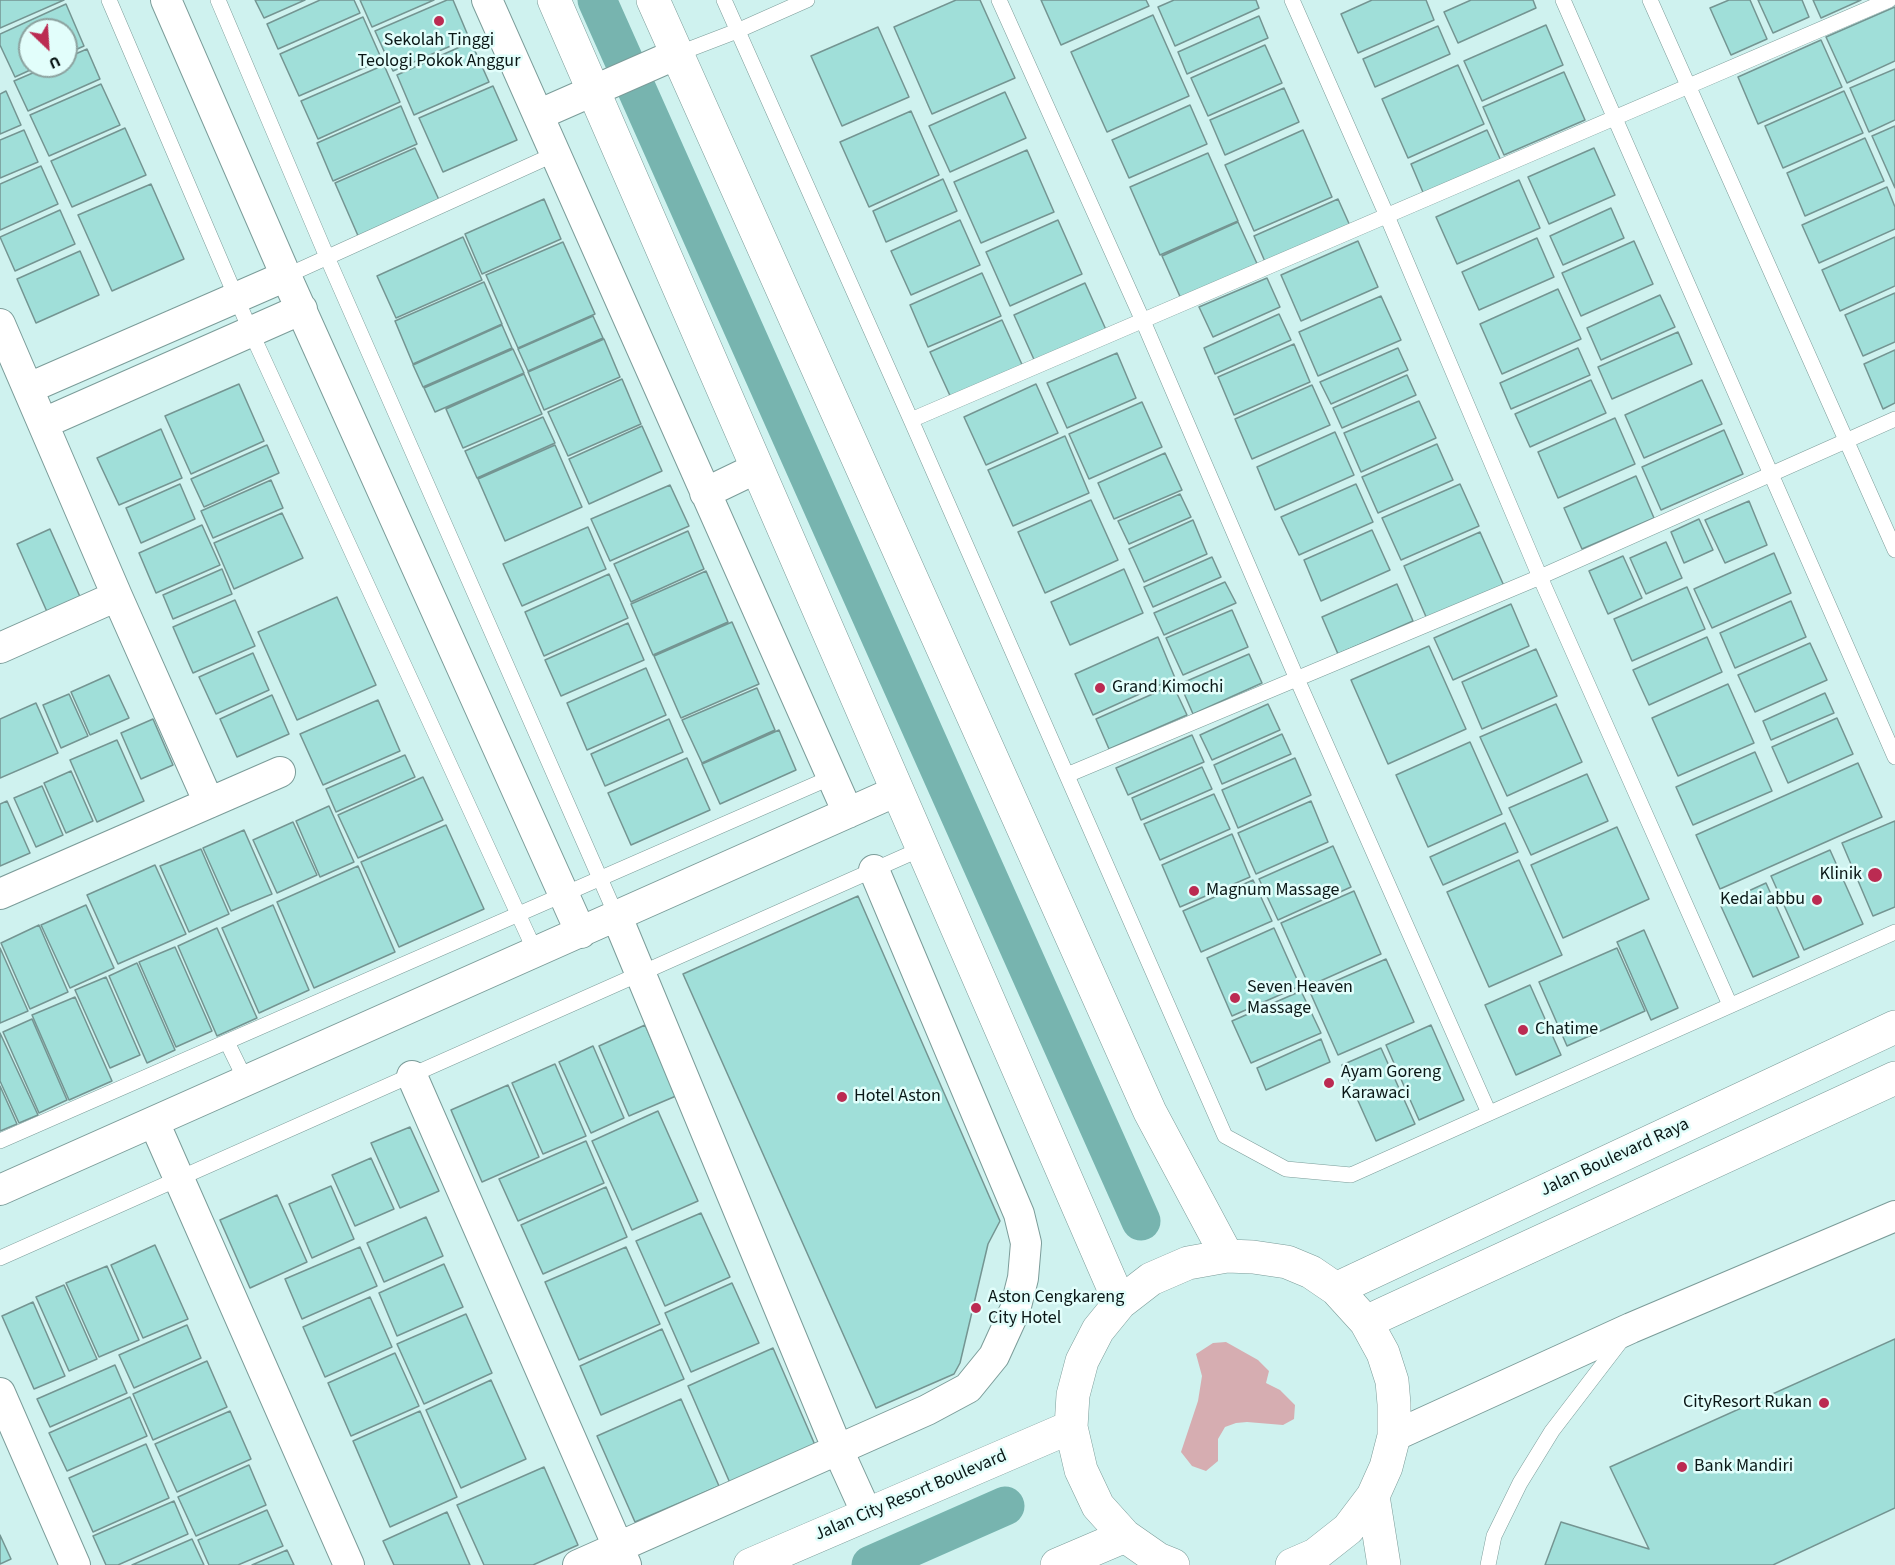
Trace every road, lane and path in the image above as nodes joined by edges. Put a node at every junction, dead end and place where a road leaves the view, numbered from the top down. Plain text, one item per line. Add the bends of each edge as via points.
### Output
1 (166, 0) edge
2 (218, 0) edge
3 (487, 0) edge
4 (554, 0) edge
5 (653, 0) edge
6 (724, 0) edge
7 (807, 0) edge
8 (999, 0) edge
9 (1292, 0) edge
10 (1563, 0) edge
11 (1650, 0) edge
12 (1889, 0) edge
13 (115, 2) edge
14 (736, 31) junction
15 (664, 59) junction
16 (603, 86) junction
17 (1688, 87) junction
18 (538, 116) junction
19 (1615, 118) junction
20 (555, 154) junction
21 (1387, 216) junction
22 (327, 257) junction
23 (286, 276) junction
24 (236, 298) junction
25 (302, 309) junction
26 (1143, 321) junction
27 (0, 324) edge
28 (251, 332) junction
29 (29, 388) junction
30 (1895, 419) edge
31 (911, 420) junction
32 (44, 423) junction
33 (1846, 441) junction
34 (758, 468) junction
35 (1771, 475) junction
36 (705, 494) junction
37 (1895, 550) edge
38 (1540, 577) junction
39 (117, 596) junction
40 (0, 648) edge
41 (1297, 679) junction
42 (1895, 757) edge
43 (280, 772) dead end
44 (1066, 775) junction
45 (832, 777) junction
46 (897, 791) junction
47 (208, 803) junction
48 (848, 813) junction
49 (923, 848) junction
50 (874, 870) junction
51 (600, 879) junction
52 (0, 894) edge
53 (563, 894) junction
54 (518, 914) junction
55 (617, 917) junction
56 (1895, 932) edge
57 (581, 933) junction
58 (536, 953) junction
59 (640, 975) junction
60 (1730, 1005) junction
61 (1895, 1027) edge
62 (227, 1042) junction
63 (412, 1076) junction
64 (1895, 1078) edge
65 (246, 1081) junction
66 (1489, 1113) junction
67 (154, 1122) junction
68 (0, 1141) edge
69 (179, 1179) junction
70 (0, 1190) edge
71 (1895, 1216) edge
72 (1227, 1257) junction
73 (0, 1258) edge
74 (1336, 1288) junction
75 (1120, 1303) junction
76 (1366, 1322) junction
77 (1631, 1328) junction
78 (0, 1393) edge
79 (1071, 1427) junction
80 (1394, 1436) junction
81 (838, 1449) junction
82 (1374, 1496) junction
83 (867, 1514) junction
84 (1125, 1536) junction
85 (622, 1556) edge
86 (75, 1565) edge
87 (349, 1565) edge
88 (578, 1565) edge
89 (750, 1565) edge
90 (1057, 1565) edge
91 (1173, 1565) edge
92 (1292, 1565) edge
93 (1384, 1565) edge
94 (1488, 1565) edge

1 - 23 street
2 - 22 lane
3 - 18 street
4 - 16 street
5 - 15 street
6 - 14 lane
7 - 14 lane
8 - 26 lane
9 - 21 lane
10 - 19 lane
11 - 17 lane
12 - 17 lane
13 - 24 lane
14 - 15 lane
14 - 31 lane
15 - 16 street
15 - 72 street via 1150,1113
16 - 18 street
16 - 34 street
17 - 19 lane
17 - 33 lane
18 - 20 street
19 - 21 lane
19 - 35 lane
20 - 22 lane
20 - 36 street
21 - 26 lane
21 - 38 lane
22 - 23 lane
22 - 51 lane
23 - 24 street
23 - 25 street
24 - 28 lane
24 - 29 street
25 - 28 street
25 - 53 street
26 - 31 lane
26 - 41 lane
27 - 29 street
28 - 32 street
28 - 54 lane
29 - 32 street
30 - 33 lane
31 - 44 lane
32 - 39 street
33 - 35 lane
33 - 37 lane
34 - 36 street
34 - 46 street
35 - 38 lane
35 - 42 lane
36 - 45 street
38 - 41 lane
38 - 60 lane
39 - 40 street
39 - 47 street
41 - 44 lane
41 - 66 lane
43 - 47 street
44 - 66 lane via 1225,1136 1286,1170 1351,1175
45 - 48 street
45 - 51 lane
46 - 48 street
46 - 49 street
47 - 52 street
48 - 55 street
49 - 50 lane
49 - 75 street
50 - 59 lane
50 - 81 street via 1019,1214 1026,1242 1015,1310 994,1356 968,1388
51 - 53 lane
51 - 55 lane
53 - 54 lane
53 - 57 street
54 - 58 lane
54 - 62 lane
55 - 57 street
55 - 59 street
56 - 60 lane
57 - 58 street
58 - 65 street
59 - 63 lane
59 - 81 street
60 - 66 lane
61 - 74 street, Jalan Boulevard Raya
62 - 65 lane
62 - 68 lane
63 - 69 lane
63 - 85 street
64 - 76 street
65 - 67 street
67 - 69 street
67 - 70 street
69 - 73 lane
69 - 87 street
71 - 77 street
72 - 74 street via 1287,1263
72 - 75 street via 1188,1263 1151,1279
74 - 76 street
75 - 79 street via 1098,1330 1082,1362 1073,1395
76 - 80 street via 1383,1353 1392,1381
77 - 80 street
77 - 94 lane via 1552,1431 1520,1483 1494,1536
78 - 86 street
79 - 83 street, Jalan City Resort Boulevard
79 - 84 street via 1081,1470 1098,1506
80 - 82 street
81 - 83 street
81 - 85 street
82 - 92 street via 1348,1529 1316,1555
82 - 93 street
83 - 89 street, Jalan City Resort Boulevard
84 - 90 street
84 - 91 street
85 - 88 street

